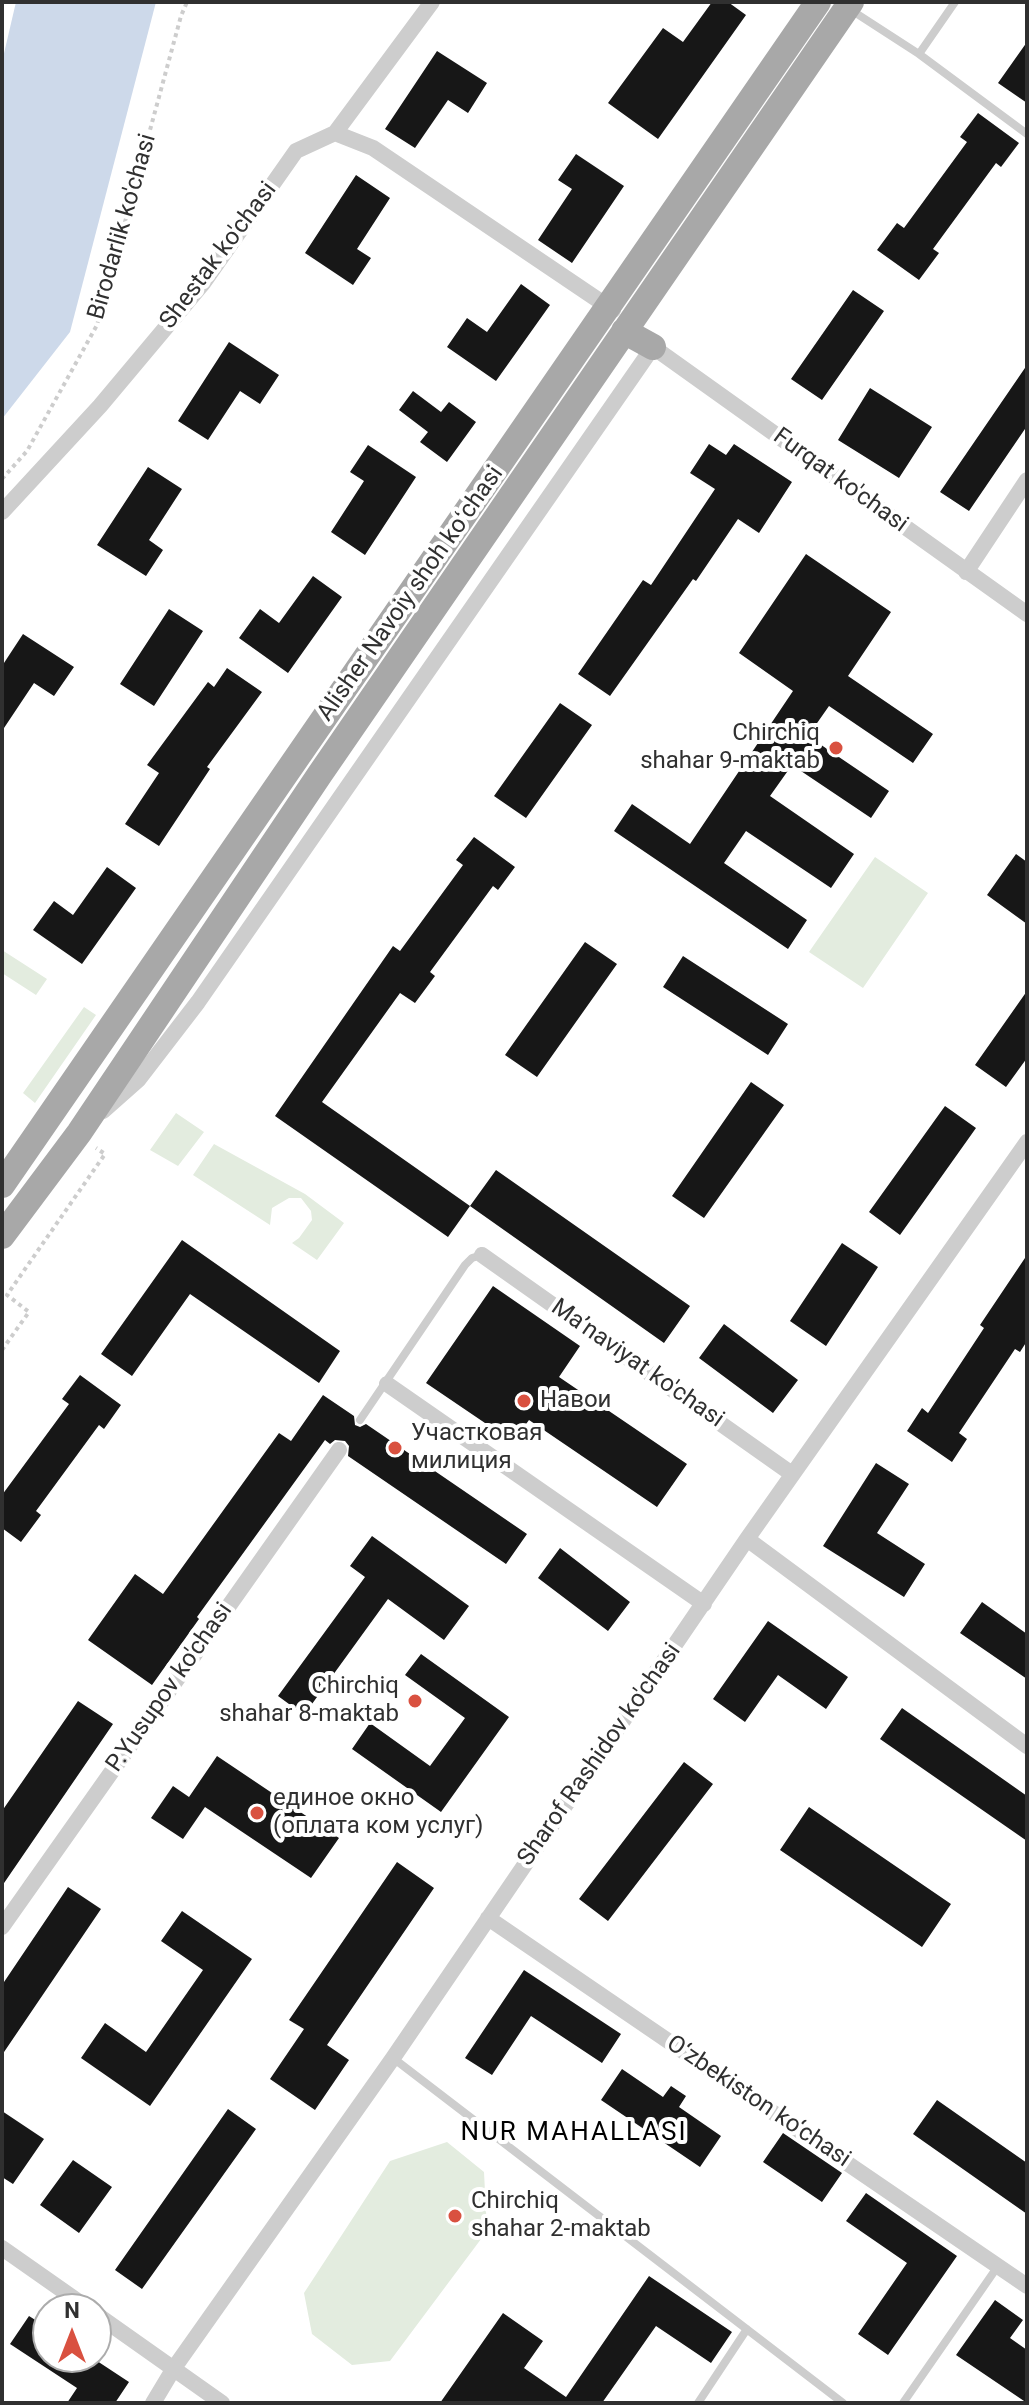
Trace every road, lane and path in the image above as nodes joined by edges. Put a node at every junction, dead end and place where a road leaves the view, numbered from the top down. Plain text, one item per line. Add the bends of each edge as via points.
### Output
1 (187, 2) edge
2 (432, 2) edge
3 (818, 2) edge
4 (955, 2) edge
5 (849, 5) edge
6 (919, 54) junction
7 (335, 133) junction
8 (1027, 134) edge
9 (621, 320) junction
10 (653, 347) junction
11 (2, 479) edge
12 (1027, 480) edge
13 (2, 512) edge
14 (966, 572) junction
15 (1027, 614) edge
16 (79, 1133) junction
17 (1027, 1142) edge
18 (105, 1154) dead end
19 (2, 1185) edge
20 (2, 1236) edge
21 (482, 1255) joint
22 (2, 1350) edge
23 (387, 1384) junction
24 (360, 1420) dead end
25 (339, 1450) dead end
26 (792, 1474) junction
27 (747, 1539) junction
28 (704, 1604) junction
29 (1027, 1746) edge
30 (488, 1918) junction
31 (2, 1927) edge
32 (393, 2058) junction
33 (2, 2248) edge
34 (998, 2266) junction
35 (1027, 2286) edge
36 (66, 2293) edge
37 (112, 2325) edge
38 (747, 2329) junction
39 (174, 2368) junction
40 (153, 2403) edge
41 (222, 2403) edge
42 (698, 2403) edge
43 (843, 2403) edge
44 (903, 2403) edge

1 - 11 path, Birodarlik ko'chasi via 97,325 27,451
2 - 7 street, Shestak ko'chasi
3 - 9 main road, Alisher Navoiy shoh koʻchasi
4 - 6 lane
5 - 6 lane
5 - 9 main road, Alisher Navoiy shoh koʻchasi
6 - 8 lane
7 - 9 street via 373,148
7 - 13 street, Shestak ko'chasi via 296,151 204,282
9 - 10 main road
9 - 16 main road, Alisher Navoiy shoh koʻchasi
9 - 19 main road, Alisher Navoiy shoh koʻchasi
10 - 14 street, Furqat ko'chasi
10 - 16 street, Alisher Navoiy shoh koʻchasi via 198,1002 138,1080
12 - 14 street
14 - 15 street, Furqat ko'chasi
16 - 20 main road, Alisher Navoiy shoh koʻchasi
17 - 26 street, Sharof Rashidov ko'chasi
18 - 22 path via 7,1295 29,1312
21 - 23 lane via 465,1265
21 - 26 street, Ma’naviyat ko'chasi
23 - 24 lane
23 - 28 street
25 - 31 street, P.Yusupov ko'chasi
26 - 27 street, Sharof Rashidov ko'chasi
27 - 28 street, Sharof Rashidov ko'chasi
27 - 29 street
28 - 30 street, Sharof Rashidov ko'chasi
30 - 32 street, Sharof Rashidov ko'chasi
30 - 34 street, O‘zbekiston ko‘chasi
32 - 38 lane
32 - 39 street, Sharof Rashidov ko'chasi
33 - 36 street
34 - 35 street, O‘zbekiston ko‘chasi
34 - 44 lane
37 - 39 street
38 - 42 lane
38 - 43 lane
39 - 40 street, Sharof Rashidov ko'chasi
39 - 41 street

